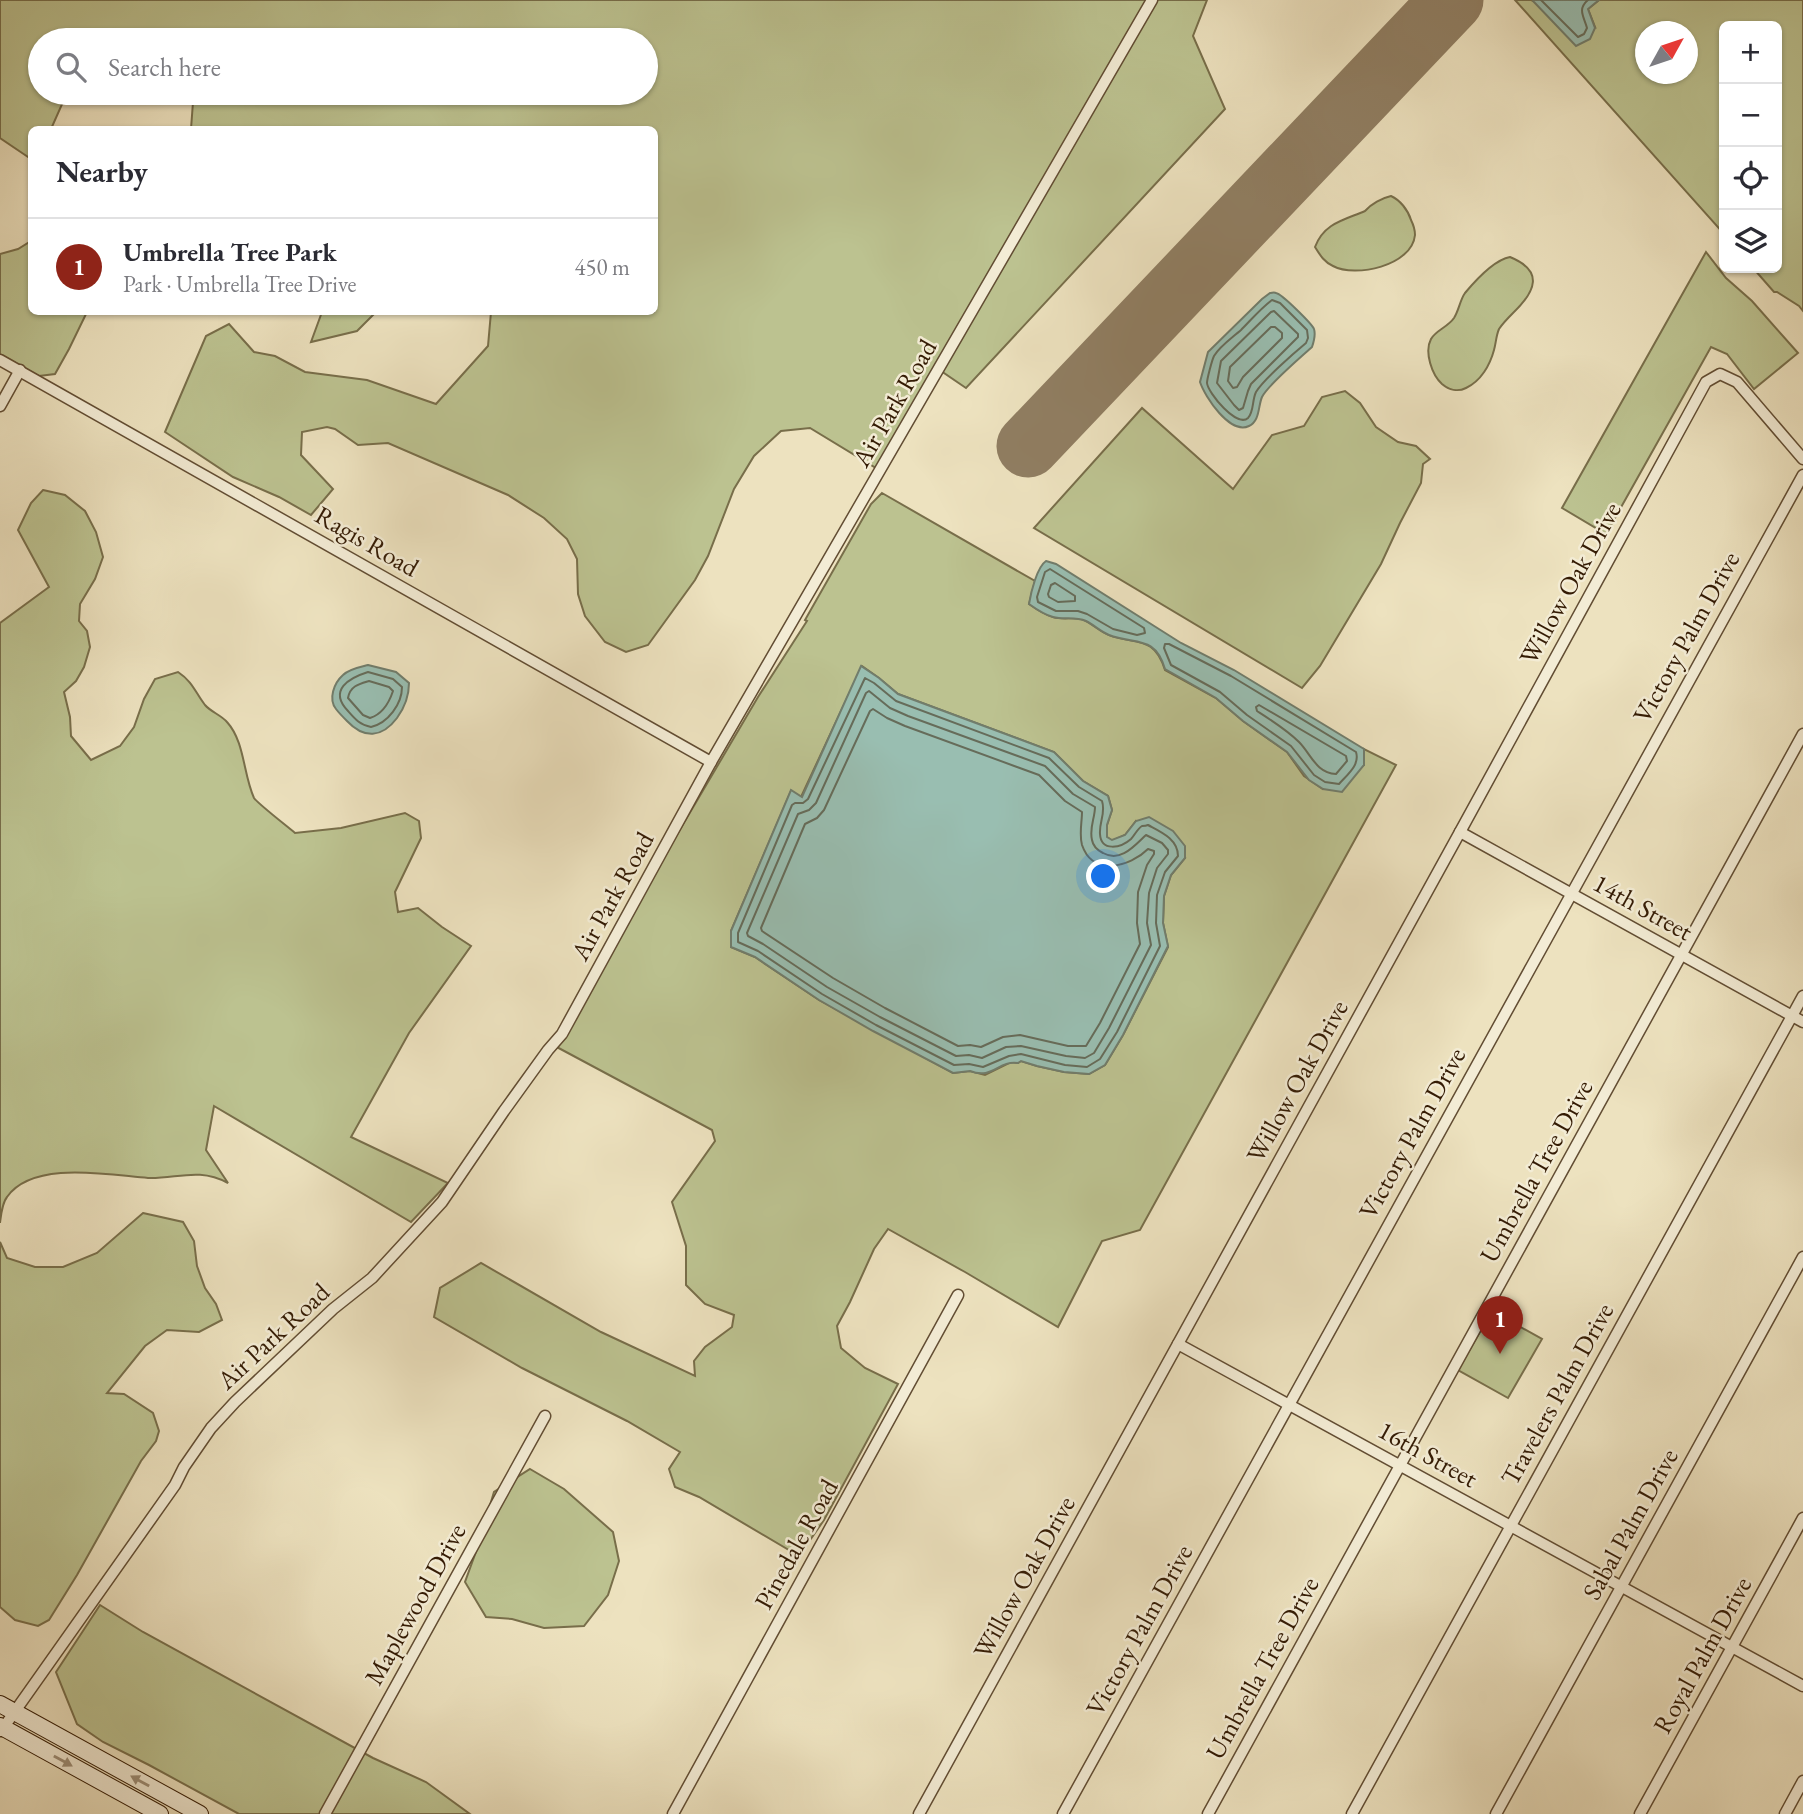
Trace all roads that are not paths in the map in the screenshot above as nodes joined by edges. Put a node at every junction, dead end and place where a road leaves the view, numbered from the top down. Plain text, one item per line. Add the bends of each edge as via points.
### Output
1 (1152, 0) edge
2 (0, 360) edge
3 (20, 370) junction
4 (0, 406) edge
5 (1803, 460) edge
6 (1803, 475) edge
7 (1803, 734) edge
8 (711, 762) junction
9 (1460, 832) junction
10 (1571, 894) junction
11 (1682, 955) junction
12 (1803, 996) edge
13 (1792, 1016) junction
14 (1803, 1022) edge
15 (1803, 1256) edge
16 (958, 1295) dead end
17 (1178, 1344) junction
18 (1289, 1404) junction
19 (545, 1416) dead end
20 (1400, 1465) junction
21 (1803, 1518) edge
22 (1511, 1525) junction
23 (1622, 1586) junction
24 (1732, 1647) junction
25 (1803, 1686) edge
26 (0, 1704) edge
27 (15, 1712) junction
28 (1, 1728) edge
29 (1803, 1781) edge
30 (160, 1814) edge
31 (200, 1814) edge
32 (325, 1814) edge
33 (673, 1814) edge
34 (919, 1814) edge
35 (1063, 1814) edge
36 (1208, 1814) edge
37 (1352, 1814) edge
38 (1496, 1814) edge
39 (1640, 1814) edge
40 (1785, 1814) edge

1 - 8 street, Air Park Road
2 - 3 street, Ragis Road
3 - 4 street
3 - 8 street, Ragis Road
5 - 9 street, Willow Oak Drive via 1737,382 1720,374 1706,382
6 - 10 street, Victory Palm Drive
7 - 11 street, Umbrella Tree Drive
8 - 27 street, Air Park Road via 562,1034 442,1202 372,1278 234,1402 211,1429
9 - 10 street, 14th Street
9 - 17 street, Willow Oak Drive
10 - 11 street, 14th Street
10 - 18 street, Victory Palm Drive
11 - 13 street, 14th Street
11 - 20 street, Umbrella Tree Drive
12 - 13 street, Travelers Palm Drive
13 - 14 street, 14th Street
13 - 22 street, Travelers Palm Drive
15 - 23 street, Sabal Palm Drive
16 - 33 street, Pinedale Road
17 - 18 street, 16th Street
17 - 34 street, Willow Oak Drive
18 - 20 street, 16th Street
18 - 35 street, Victory Palm Drive
19 - 32 street, Maplewood Drive
20 - 22 street, 16th Street
20 - 36 street, Umbrella Tree Drive
21 - 24 street, Royal Palm Drive
22 - 23 street, 16th Street
22 - 37 street, Travelers Palm Drive
23 - 24 street, 16th Street
23 - 38 street, Sabal Palm Drive
24 - 25 street, 16th Street
24 - 39 street, Royal Palm Drive
26 - 27 main road
27 - 28 street, Air Park Road
31 -> 27 main road
28 -> 30 main road
29 - 40 street

